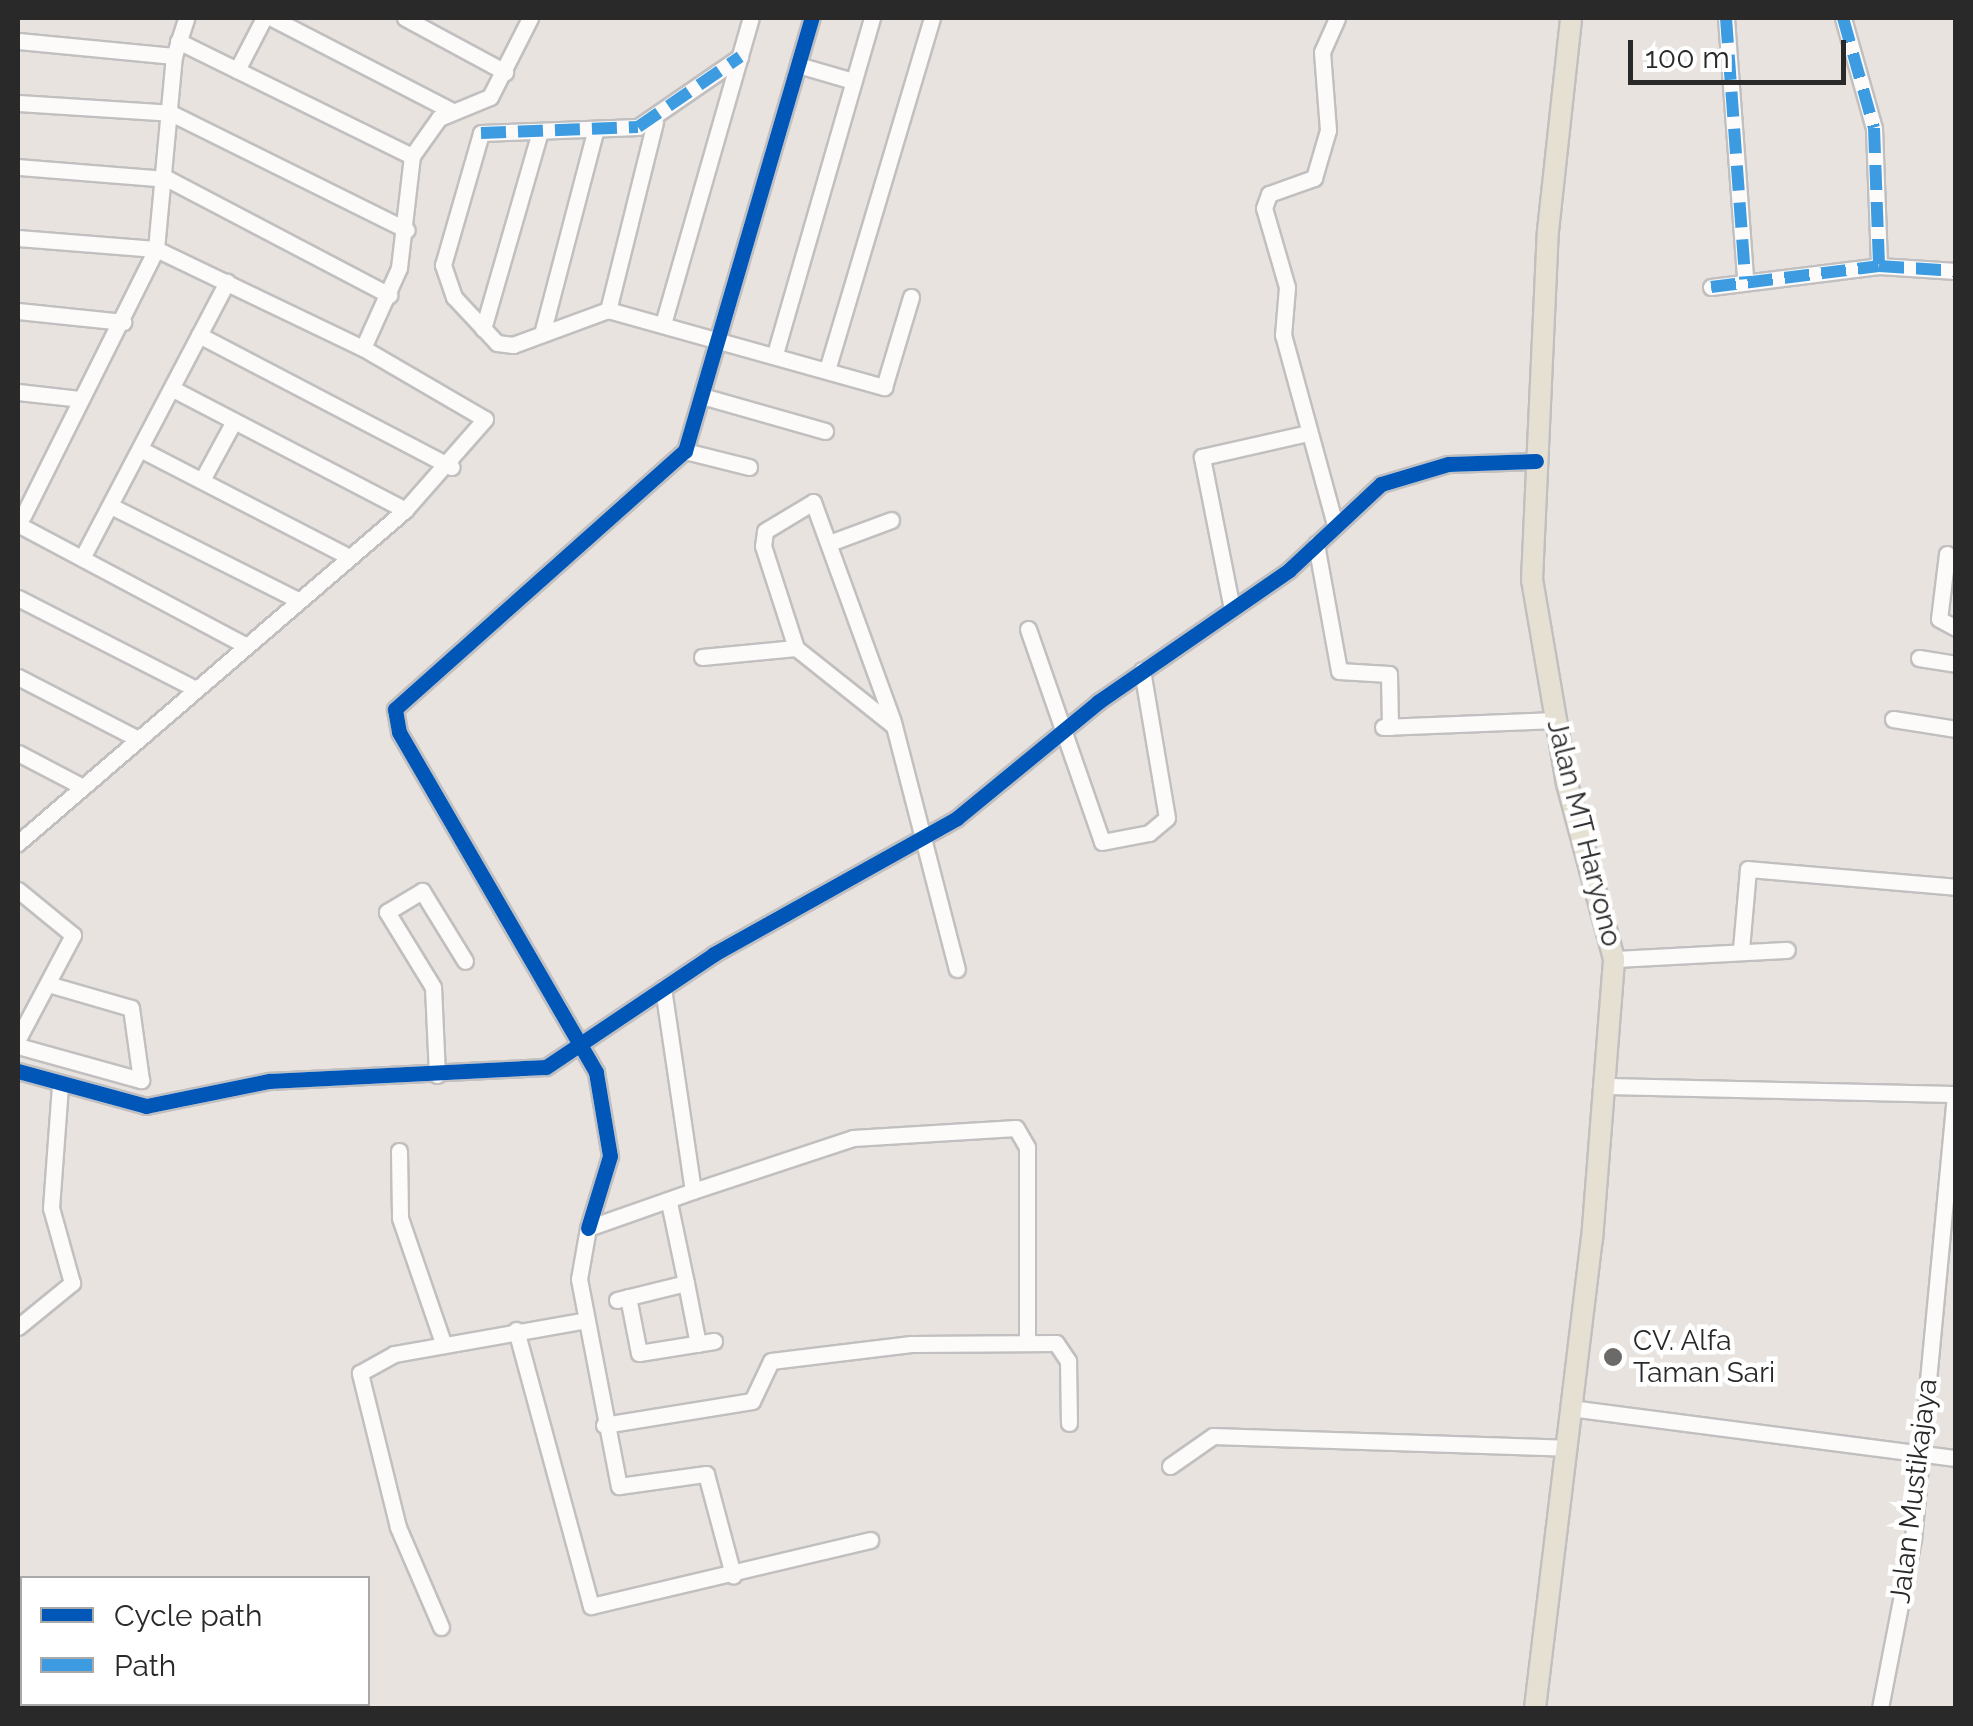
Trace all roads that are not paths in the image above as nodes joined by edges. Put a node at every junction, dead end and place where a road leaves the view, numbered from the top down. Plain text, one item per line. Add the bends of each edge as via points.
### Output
1 (186, 18) edge
2 (264, 18) edge
3 (272, 18) edge
4 (405, 18) edge
5 (530, 18) edge
6 (751, 18) edge
7 (812, 18) edge
8 (872, 18) edge
9 (932, 18) edge
10 (1337, 18) edge
11 (1571, 18) edge
12 (1726, 18) edge
13 (1843, 18) edge
14 (18, 41) edge
15 (176, 48) junction
16 (740, 57) junction
17 (798, 65) junction
18 (237, 70) junction
19 (505, 72) junction
20 (853, 80) junction
21 (18, 103) edge
22 (450, 110) junction
23 (172, 113) junction
24 (655, 122) junction
25 (540, 132) junction
26 (595, 132) junction
27 (412, 156) junction
28 (18, 167) edge
29 (168, 178) junction
30 (407, 230) junction
31 (18, 238) edge
32 (156, 249) junction
33 (1879, 266) junction
34 (1956, 271) edge
35 (1745, 279) junction
36 (227, 282) junction
37 (1711, 286) dead end
38 (389, 295) junction
39 (911, 297) dead end
40 (608, 310) junction
41 (18, 311) edge
42 (123, 322) junction
43 (663, 324) junction
44 (483, 329) junction
45 (542, 334) junction
46 (199, 335) junction
47 (719, 340) junction
48 (363, 348) junction
49 (775, 354) junction
50 (827, 370) junction
51 (173, 389) junction
52 (18, 392) edge
53 (702, 396) junction
54 (80, 399) junction
55 (234, 420) junction
56 (825, 431) dead end
57 (1308, 433) junction
58 (142, 450) junction
59 (685, 451) junction
60 (1536, 461) junction
61 (452, 467) junction
62 (749, 467) dead end
63 (202, 480) junction
64 (111, 506) junction
65 (404, 510) junction
66 (891, 520) dead end
67 (20, 521) edge
68 (1334, 521) junction
69 (832, 542) junction
70 (1316, 544) junction
71 (1948, 554) dead end
72 (349, 557) junction
73 (82, 558) junction
74 (18, 598) edge
75 (298, 600) junction
76 (1232, 609) junction
77 (1956, 628) edge
78 (1028, 630) dead end
79 (245, 645) junction
80 (796, 648) junction
81 (702, 657) dead end
82 (1919, 658) dead end
83 (1956, 664) edge
84 (1142, 670) junction
85 (18, 676) edge
86 (196, 690) junction
87 (1893, 719) dead end
88 (1556, 720) junction
89 (894, 726) junction
90 (1956, 729) edge
91 (1060, 731) junction
92 (138, 740) junction
93 (18, 753) edge
94 (83, 787) junction
95 (925, 830) junction
96 (18, 843) edge
97 (1956, 886) edge
98 (18, 890) edge
99 (1742, 949) junction
100 (1787, 950) dead end
101 (1614, 959) junction
102 (465, 961) dead end
103 (957, 970) dead end
104 (48, 984) junction
105 (662, 988) junction
106 (584, 1040) junction
107 (18, 1042) edge
108 (18, 1071) edge
109 (436, 1075) junction
110 (60, 1086) junction
111 (1605, 1086) junction
112 (1956, 1094) edge
113 (398, 1152) dead end
114 (693, 1190) junction
115 (669, 1202) junction
116 (588, 1228) junction
117 (686, 1283) junction
118 (586, 1320) junction
119 (18, 1327) edge
120 (516, 1330) junction
121 (1027, 1343) junction
122 (443, 1344) junction
123 (1570, 1408) junction
124 (1070, 1422) dead end
125 (604, 1425) junction
126 (1566, 1448) junction
127 (1922, 1457) junction
128 (1956, 1458) edge
129 (1170, 1466) dead end
130 (870, 1540) dead end
131 (733, 1575) junction
132 (441, 1626) dead end
133 (1535, 1708) edge
134 (1880, 1708) edge

1 - 15 street
2 - 18 street
3 - 22 street
4 - 19 street
5 - 19 street
6 - 16 street
7 - 17 street
8 - 20 street
9 - 50 street
10 - 57 street via 1322,52 1328,130 1314,178 1269,194 1264,208 1286,287 1283,335
11 - 60 main road, Jalan MT Haryono via 1554,141
12 - 35 street
13 - 33 street via 1874,128
14 - 15 street
15 - 18 street
15 - 23 street
16 - 24 street
16 - 43 street
17 - 20 street
17 - 47 street
18 - 27 street
19 - 22 street via 490,97
20 - 49 street
21 - 23 street
22 - 27 street
23 - 29 street
23 - 30 street
24 - 26 street
24 - 40 street
25 - 26 street
25 - 44 street
25 - 44 street via 490,128 476,144 444,265 454,297
26 - 45 street
27 - 30 street
28 - 29 street
29 - 32 street
29 - 38 street
30 - 38 street
31 - 32 street
32 - 36 street
32 - 42 street
33 - 34 street
33 - 35 street
35 - 37 street
36 - 46 street
36 - 48 street
38 - 48 street
39 - 50 street via 884,388
40 - 43 street
40 - 45 street
41 - 42 street
42 - 54 street
43 - 47 street
44 - 45 street via 513,346
46 - 51 street
46 - 61 street
47 - 49 street
47 - 53 street
48 - 61 street via 482,414
49 - 50 street
51 - 55 street
51 - 58 street
52 - 54 street
53 - 56 street
53 - 59 street
54 - 67 street
55 - 63 street
55 - 65 street
57 - 68 street
57 - 76 street via 1202,456
58 - 63 street
58 - 64 street
59 - 62 street
59 - 106 street via 395,709 399,732
60 - 68 street via 1420,469 1380,484
60 - 88 main road, Jalan MT Haryono via 1534,600
61 - 65 street
63 - 72 street
64 - 73 street
64 - 75 street
65 - 72 street
66 - 69 street
67 - 73 street
68 - 70 street
69 - 80 street via 813,502 765,530
69 - 89 street
70 - 76 street
70 - 88 street via 1339,671 1390,674 1386,727
71 - 77 street via 1939,619
72 - 75 street
73 - 79 street
74 - 86 street
75 - 79 street
76 - 84 street
78 - 91 street
79 - 86 street
80 - 81 street
80 - 89 street
82 - 83 street
84 - 91 street
84 - 91 street via 1168,802 1158,830 1109,843 1096,838
85 - 92 street
86 - 92 street
87 - 90 street
88 - 101 main road, Jalan MT Haryono
89 - 95 street
91 - 95 street via 976,804
92 - 94 street
93 - 94 street
94 - 96 street
95 - 103 street
95 - 105 street
97 - 99 street via 1748,868
98 - 104 street via 74,935
99 - 100 street
99 - 101 street
101 - 111 main road, Jalan MT Haryono
102 - 109 street via 422,891 387,912 433,987
104 - 107 street
104 - 107 street via 131,1008 142,1080
105 - 106 street
105 - 114 street
106 - 109 street via 535,1071
106 - 116 street via 609,1134 604,1193
108 - 110 street
109 - 110 street via 269,1081 146,1106
110 - 119 street via 51,1208 72,1283
111 - 112 street
111 - 123 main road, Jalan MT Haryono
112 - 127 street, Jalan Mustikajaya
113 - 122 street via 400,1218
114 - 115 street
114 - 121 street via 854,1138 1016,1128 1028,1146
115 - 116 street
115 - 117 street
116 - 118 street via 578,1250
117 - 117 street via 706,1342 639,1353 622,1298
118 - 120 street
118 - 125 street
120 - 122 street
120 - 131 street via 591,1606
121 - 124 street via 1066,1350
121 - 125 street via 911,1344 771,1361 752,1401
122 - 132 street via 371,1361 360,1381 398,1527
123 - 126 main road, Jalan MT Haryono
123 - 127 street
125 - 131 street via 622,1490 696,1472 709,1478
126 - 129 street via 1213,1436
126 - 133 main road, Jalan MT Haryono
127 - 128 street
127 - 134 street, Jalan Mustikajaya
130 - 131 street

